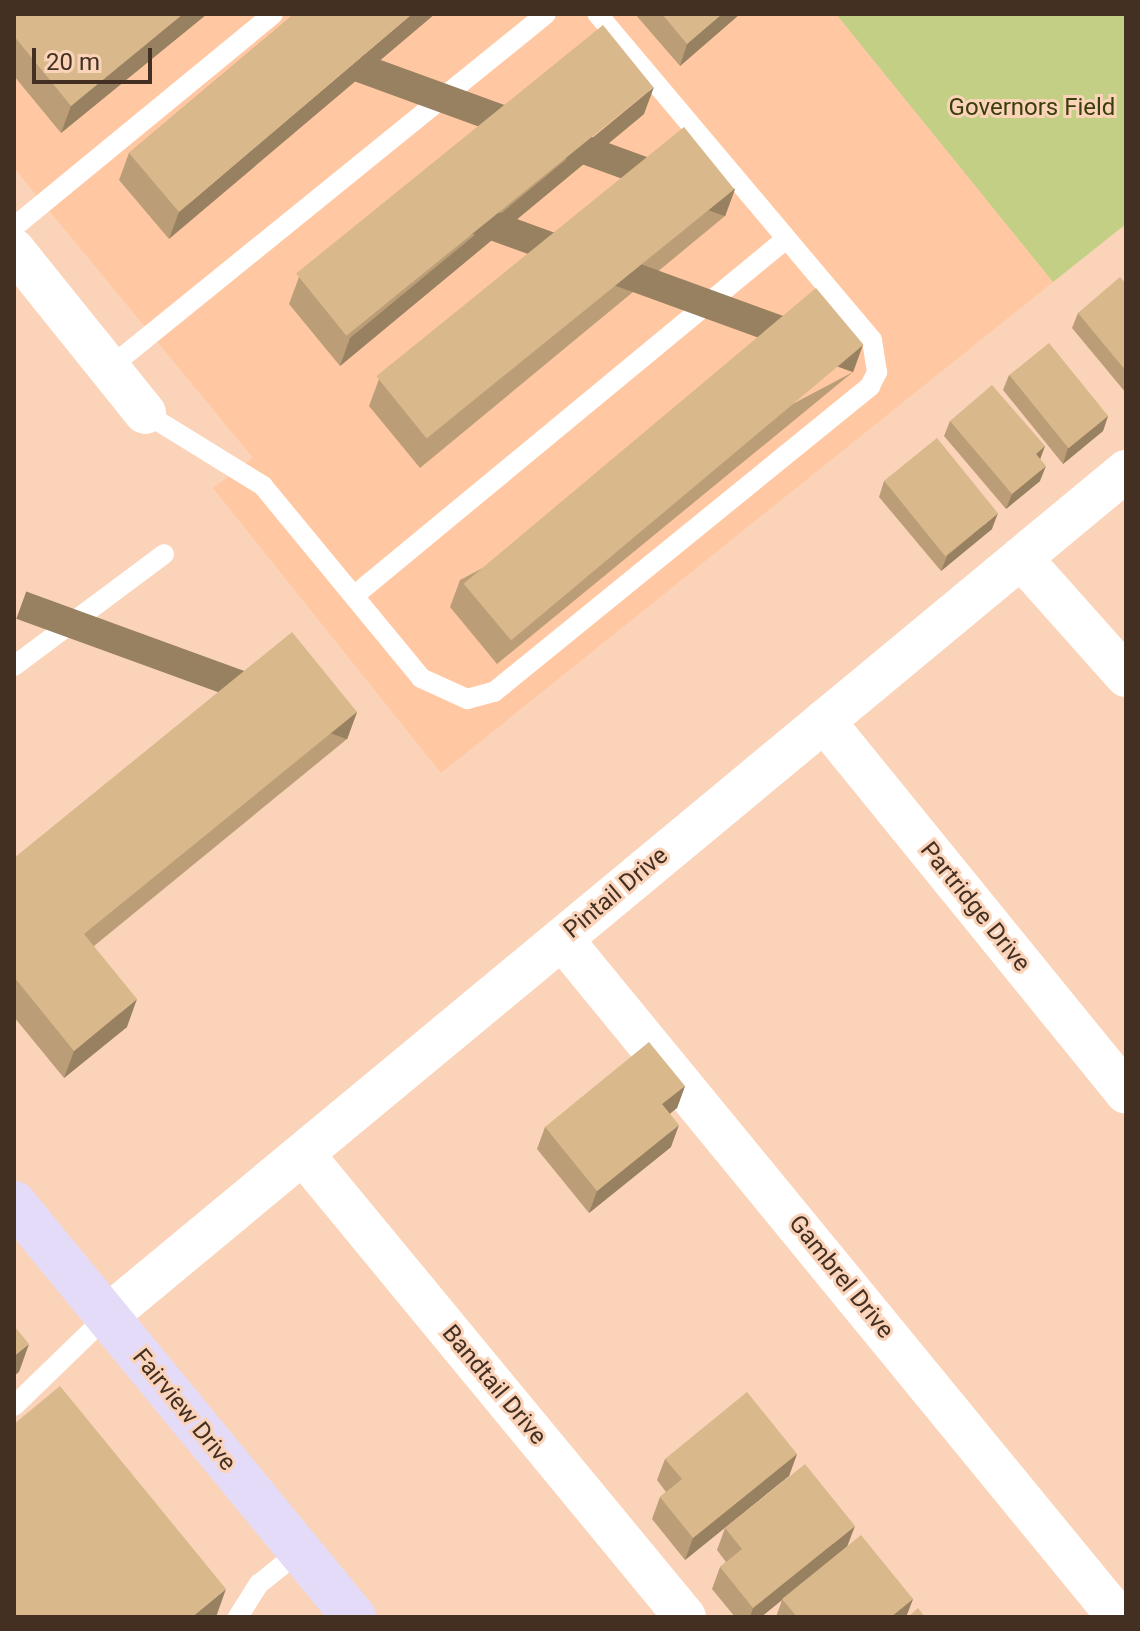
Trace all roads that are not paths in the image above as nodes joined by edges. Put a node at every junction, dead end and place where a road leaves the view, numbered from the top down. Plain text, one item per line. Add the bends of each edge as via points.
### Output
1 (273, 14) edge
2 (546, 14) edge
3 (597, 14) edge
4 (14, 227) edge
5 (786, 239) junction
6 (14, 250) edge
7 (109, 368) junction
8 (145, 413) joint
9 (1126, 471) edge
10 (164, 554) dead end
11 (1021, 558) junction
12 (355, 595) junction
13 (14, 666) edge
14 (1126, 676) edge
15 (824, 721) junction
16 (562, 939) junction
17 (1126, 1093) edge
18 (303, 1154) junction
19 (14, 1203) edge
20 (107, 1316) junction
21 (14, 1406) edge
22 (300, 1551) junction
23 (238, 1617) edge
24 (354, 1617) edge
25 (685, 1617) edge
26 (1118, 1617) edge

1 - 4 lane
2 - 7 lane
3 - 5 lane
5 - 12 lane
5 - 12 lane via 872,340 877,372 870,386 494,692 449,696 421,678
6 - 7 street
7 - 8 street
8 - 12 lane via 263,486
9 - 11 street, Pintail Drive
10 - 13 lane
11 - 14 street
11 - 15 street, Pintail Drive
15 - 16 street, Pintail Drive
15 - 17 street, Partridge Drive
16 - 18 street, Pintail Drive
16 - 26 street, Gambrel Drive
18 - 20 street, Pintail Drive
18 - 25 street, Bandtail Drive
19 - 20 main road, Fairview Drive
20 - 21 lane
20 - 22 main road, Fairview Drive
22 - 23 lane via 259,1584
22 - 24 main road, Fairview Drive

